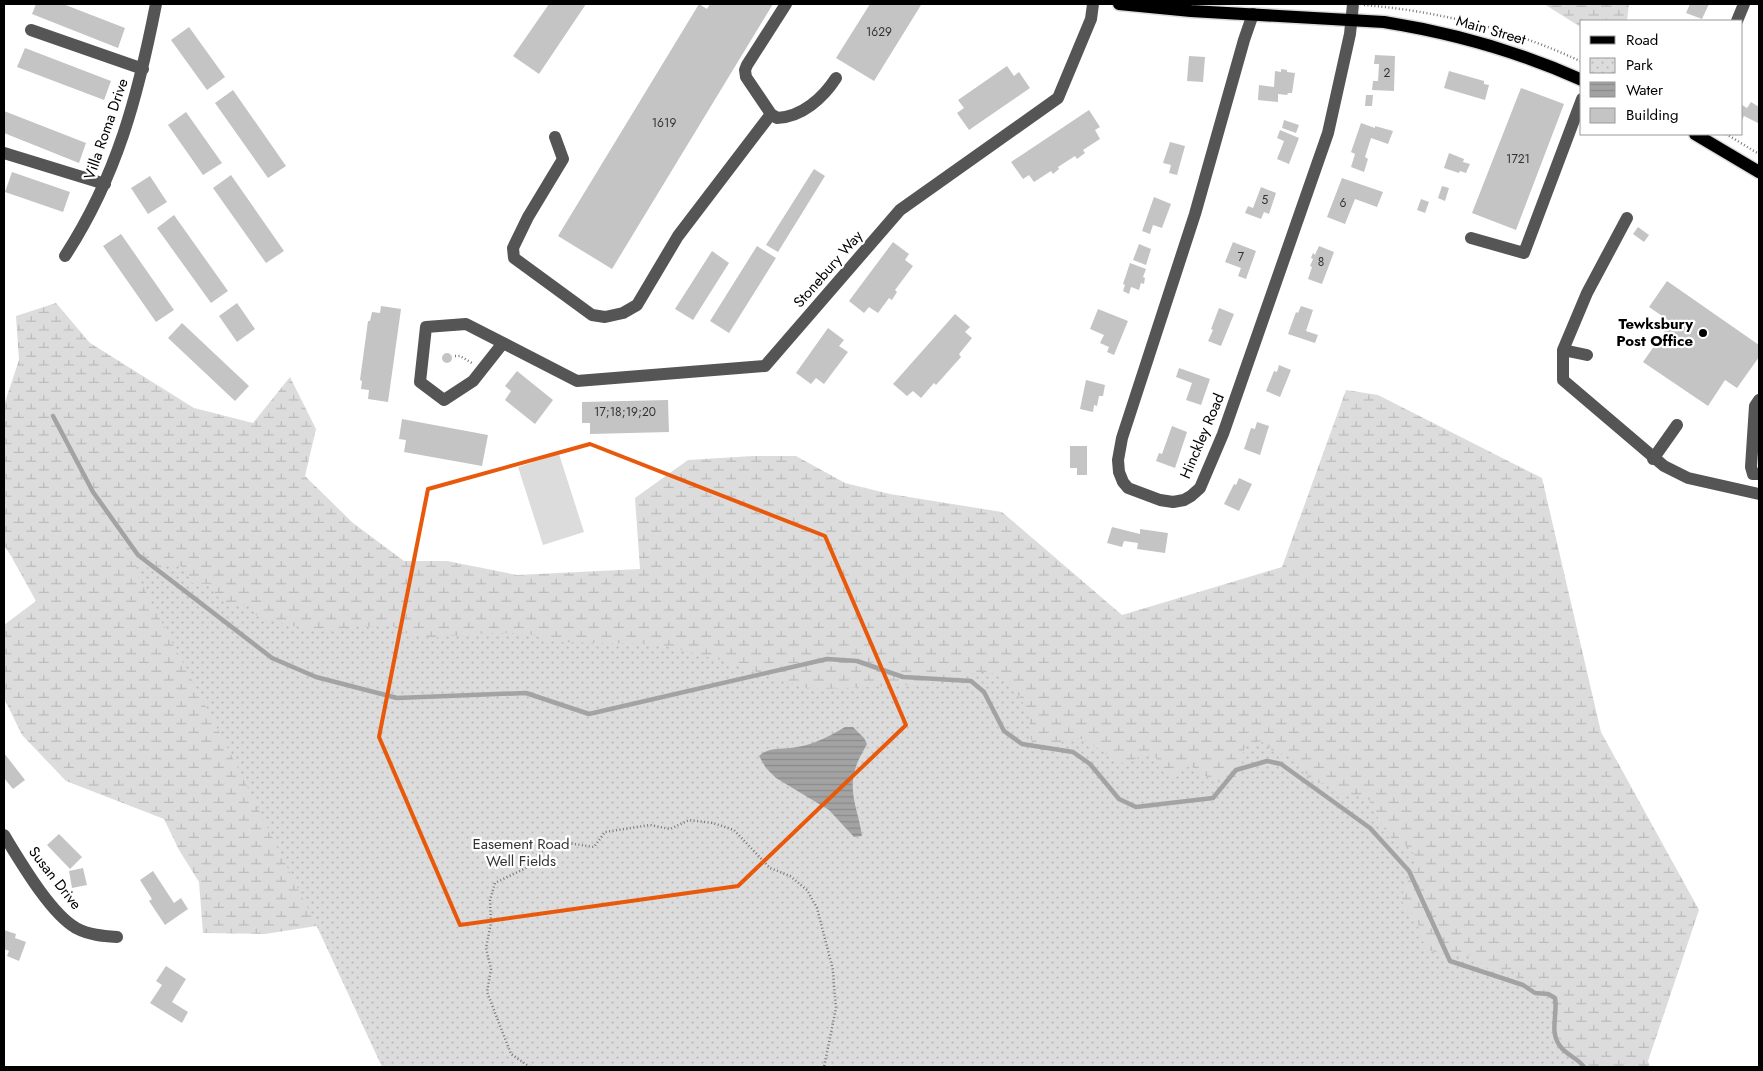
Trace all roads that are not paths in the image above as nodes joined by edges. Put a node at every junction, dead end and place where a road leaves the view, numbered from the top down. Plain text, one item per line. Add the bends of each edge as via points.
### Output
1 (156, 4) edge
2 (786, 4) edge
3 (1093, 4) edge
4 (1119, 4) edge
5 (1353, 4) edge
6 (1744, 4) edge
7 (1168, 6) edge
8 (1253, 14) junction
9 (1352, 20) junction
10 (1738, 20) edge
11 (31, 30) dead end
12 (142, 69) junction
13 (836, 78) dead end
14 (1580, 79) edge
15 (1580, 104) edge
16 (772, 114) junction
17 (1696, 135) edge
18 (555, 137) dead end
19 (4, 153) edge
20 (1759, 172) edge
21 (105, 184) junction
22 (1627, 218) dead end
23 (1471, 238) dead end
24 (65, 256) dead end
25 (503, 343) junction
26 (1563, 350) junction
27 (1587, 355) dead end
28 (1759, 400) edge
29 (1677, 425) dead end
30 (1752, 448) junction
31 (1653, 459) junction
32 (1759, 460) edge
33 (1759, 474) edge
34 (1759, 494) edge
35 (4, 835) edge
36 (118, 937) dead end

1 - 12 street, Villa Roma Drive
2 - 16 street via 745,70 746,77
3 - 25 street, Stonebury Way via 1091,19 1058,98 900,210 765,366 577,381
4 - 7 main road, Main Street
5 - 9 street
6 - 10 street
7 - 8 main road, Main Street
8 - 9 main road, Main Street
8 - 9 street, Hinckley Road via 1195,214 1122,438 1118,460 1123,482 1128,488 1160,500 1184,500 1200,488 1223,434 1328,133
9 - 14 main road, Main Street via 1408,26 1482,42
11 - 12 street
12 - 21 street, Villa Roma Drive via 127,126
13 - 16 street via 811,106 784,118
15 - 23 street via 1524,253
16 - 18 street via 678,236 637,305 623,313 605,317 592,315 514,258 513,248 528,217 564,159
17 - 20 main road
19 - 21 street
21 - 24 street, Villa Roma Drive via 84,228
22 - 26 street via 1586,292
25 - 25 street, Stonebury Way via 466,324 426,327 420,382 444,400 474,381
26 - 27 street
26 - 31 street via 1563,380
28 - 30 street via 1755,406
29 - 31 street
30 - 32 street via 1759,455
30 - 33 street via 1752,474
31 - 34 street via 1688,478
35 - 36 street, Susan Drive via 47,899 74,927 93,934

